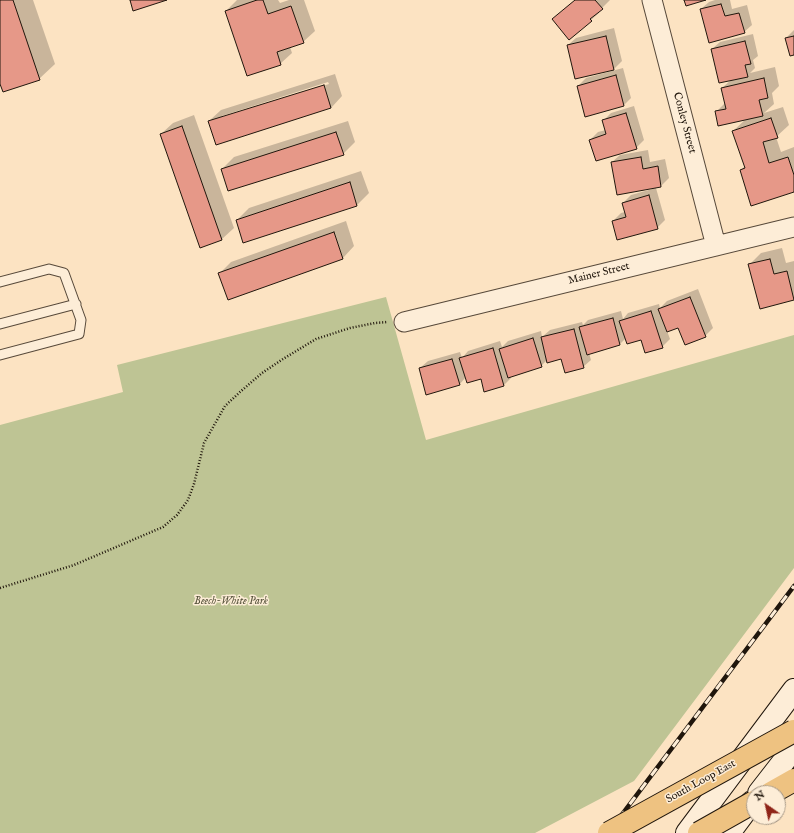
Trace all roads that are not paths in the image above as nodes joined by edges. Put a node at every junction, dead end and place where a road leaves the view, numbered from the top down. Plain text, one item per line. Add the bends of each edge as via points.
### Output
1 (652, 0) edge
2 (794, 227) edge
3 (716, 246) junction
4 (0, 282) edge
5 (76, 304) junction
6 (404, 322) road end
7 (0, 324) edge
8 (0, 355) edge
9 (794, 690) edge
10 (794, 731) edge
11 (794, 748) edge
12 (794, 780) edge
13 (766, 785) edge
14 (785, 785) edge
15 (746, 806) edge
16 (746, 811) edge
17 (609, 833) edge
18 (687, 833) edge
19 (699, 833) edge
20 (729, 833) edge

1 - 3 street, Conley Street
2 - 3 street, Mainer Street
3 - 6 street, Mainer Street
4 - 5 lane via 49,269 64,273
5 - 7 lane
5 - 8 lane via 81,320 79,334
9 - 18 main road
10 - 17 highway, South Loop East, bridge
11 - 13 main road
12 - 14 highway
15 - 19 highway, bridge
16 - 20 main road

